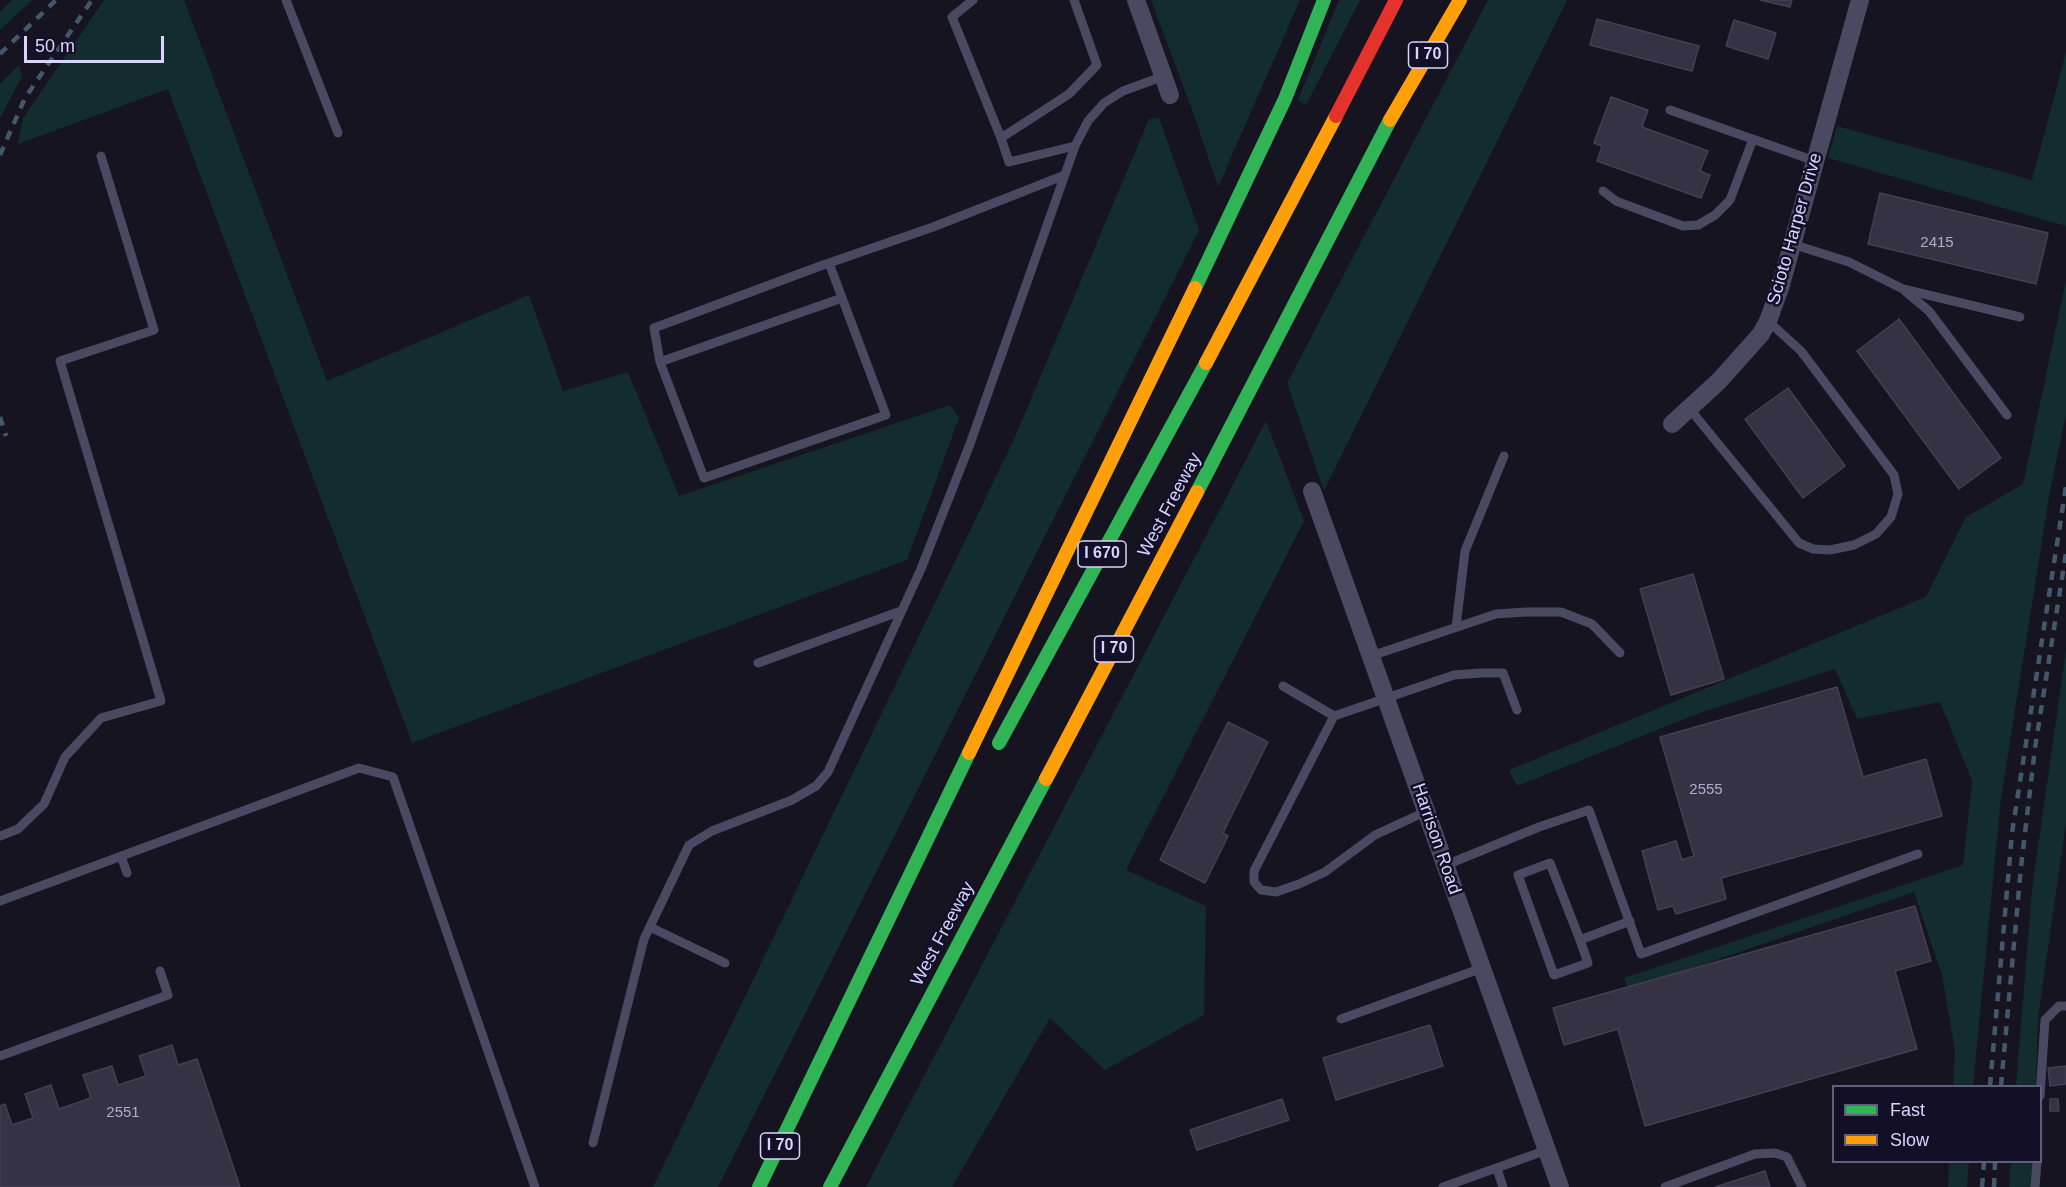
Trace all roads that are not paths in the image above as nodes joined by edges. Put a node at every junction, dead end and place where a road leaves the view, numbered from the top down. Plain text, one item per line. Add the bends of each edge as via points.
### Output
1 (286, 0) edge
2 (973, 0) edge
3 (1074, 0) edge
4 (1136, 0) edge
5 (1324, 0) edge
6 (1396, 0) edge
7 (1447, 0) edge
8 (1461, 0) edge
9 (1860, 0) edge
10 (1164, 76) junction
11 (1170, 95) dead end
12 (1395, 110) junction
13 (1670, 110) dead end
14 (338, 133) dead end
15 (1001, 138) junction
16 (1753, 139) junction
17 (1075, 146) junction
18 (101, 156) dead end
19 (1815, 161) junction
20 (1065, 175) junction
21 (1603, 191) dead end
22 (1792, 244) junction
23 (829, 263) junction
24 (1903, 290) junction
25 (842, 298) junction
26 (2020, 317) dead end
27 (1768, 321) junction
28 (660, 362) junction
29 (1689, 408) junction
30 (2007, 415) dead end
31 (1672, 424) dead end
32 (1504, 456) dead end
33 (1312, 490) dead end
34 (902, 611) junction
35 (1456, 627) junction
36 (1620, 653) dead end
37 (1371, 656) junction
38 (758, 663) dead end
39 (1283, 686) dead end
40 (1386, 697) junction
41 (1517, 710) dead end
42 (1334, 716) junction
43 (994, 752) dead end
44 (1426, 811) junction
45 (0, 836) edge
46 (1918, 854) dead end
47 (121, 856) junction
48 (1446, 865) junction
49 (127, 873) dead end
50 (926, 876) dead end
51 (0, 901) edge
52 (1630, 921) junction
53 (650, 927) junction
54 (1580, 940) junction
55 (725, 963) dead end
56 (1482, 968) junction
57 (160, 971) dead end
58 (2066, 1006) edge
59 (1341, 1018) dead end
60 (0, 1056) edge
61 (2041, 1085) edge
62 (800, 1105) junction
63 (593, 1143) dead end
64 (1547, 1150) junction
65 (2037, 1163) edge
66 (1497, 1169) junction
67 (535, 1187) edge
68 (759, 1187) edge
69 (830, 1187) edge
70 (1443, 1187) edge
71 (1503, 1187) edge
72 (1560, 1187) edge
73 (1665, 1187) edge
74 (1802, 1187) edge
75 (2035, 1187) edge

1 - 14 lane
2 - 15 lane via 952,17
3 - 15 lane via 1097,65 1069,94
4 - 10 street
5 - 62 highway, I 70 via 1285,99 1238,199
6 - 43 highway, I 670 via 1270,243
7 - 12 highway
8 - 12 highway, West Freeway / I 70
9 - 19 street, Scioto Harper Drive
10 - 11 street
10 - 17 lane via 1123,91 1104,103 1088,121
12 - 69 highway, West Freeway / I 70 via 1254,386
13 - 16 lane
15 - 17 lane via 1010,162
16 - 19 lane
16 - 21 lane via 1730,200 1698,225 1683,226 1616,201
17 - 20 lane
18 - 45 lane via 154,330 60,361 160,701 101,718 65,757 44,804 18,829
19 - 22 street, Scioto Harper Drive
20 - 23 lane
20 - 34 lane via 970,444
22 - 24 lane via 1849,262
22 - 27 street, Scioto Harper Drive
23 - 25 lane
23 - 28 lane via 654,328
24 - 26 lane
24 - 30 lane via 1929,311
25 - 28 lane
25 - 28 lane via 886,415 704,478
27 - 29 street, Scioto Harper Drive via 1719,381
27 - 29 lane via 1802,351 1894,475 1898,494 1891,517 1875,534 1854,545 1830,550 1799,543
29 - 31 street, Scioto Harper Drive
32 - 35 lane via 1465,551
33 - 37 street, Harrison Road
34 - 38 lane
34 - 53 lane via 828,772 816,786 792,800 712,831 689,845
35 - 36 lane via 1496,614 1561,612 1592,624
35 - 37 lane
37 - 40 street, Harrison Road
39 - 42 lane
40 - 41 lane via 1454,675 1503,673
40 - 42 lane
40 - 44 street, Harrison Road
42 - 44 lane via 1254,871 1254,882 1261,890 1276,892 1325,872 1382,830
44 - 48 street, Harrison Road
46 - 52 lane via 1641,954
47 - 49 lane
47 - 51 lane
47 - 67 lane via 359,768 393,777
48 - 52 lane via 1589,810
48 - 56 street, Harrison Road
50 - 62 highway
52 - 54 lane
53 - 55 lane
53 - 63 lane
54 - 54 lane via 1550,863 1518,875 1554,975 1588,963
56 - 59 lane
56 - 64 street, Harrison Road
57 - 60 lane via 168,995
58 - 61 lane via 2060,1006 2045,1020
62 - 68 highway, I 70
64 - 66 lane
64 - 72 street, Harrison Road
65 - 75 lane
66 - 70 lane
66 - 71 lane
73 - 74 lane via 1755,1154 1775,1153 1786,1156

